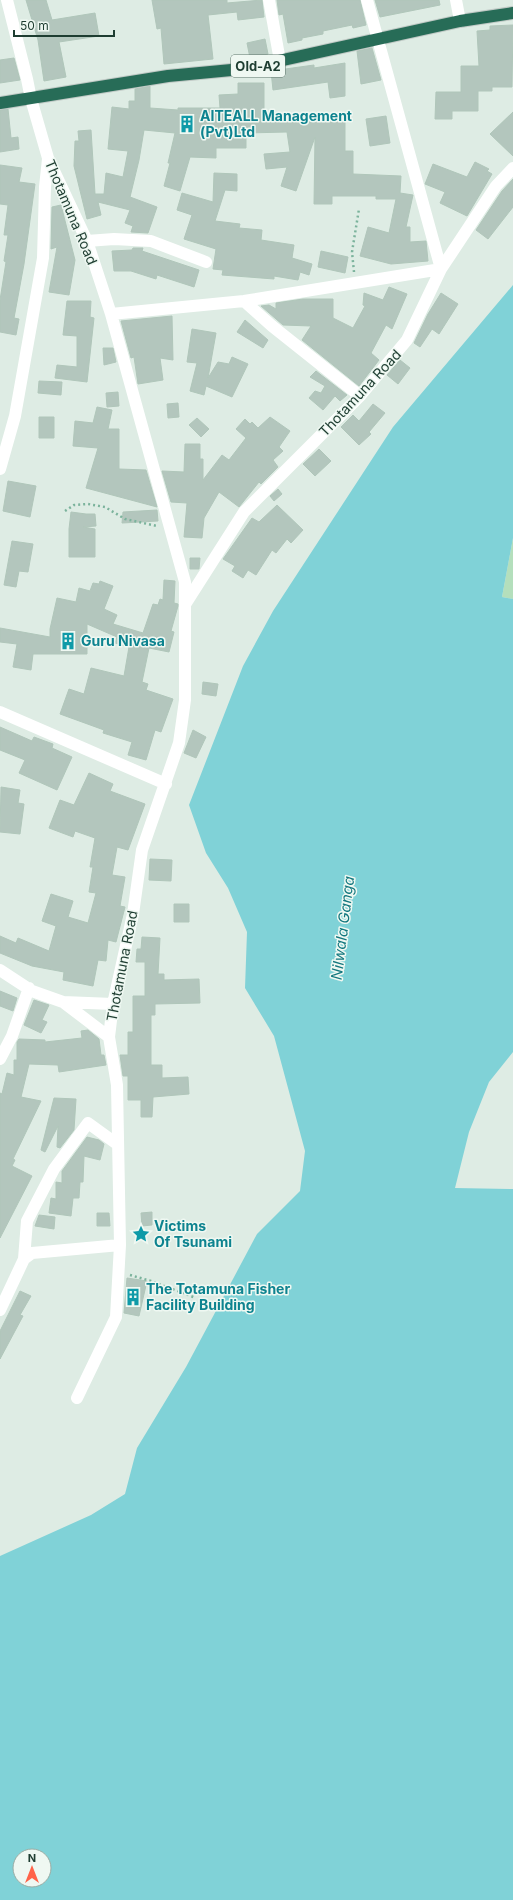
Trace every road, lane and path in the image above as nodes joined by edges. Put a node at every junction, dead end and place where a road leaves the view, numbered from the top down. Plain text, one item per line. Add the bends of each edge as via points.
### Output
1 (7, 0) edge
2 (269, 0) edge
3 (367, 0) edge
4 (456, 0) edge
5 (513, 13) edge
6 (460, 21) junction
7 (377, 38) junction
8 (280, 61) junction
9 (30, 99) junction
10 (0, 103) edge
11 (48, 158) junction
12 (513, 168) edge
13 (359, 209) dead end
14 (87, 241) junction
15 (206, 262) dead end
16 (441, 269) junction
17 (355, 283) junction
18 (244, 301) junction
19 (111, 314) junction
20 (360, 396) junction
21 (0, 469) edge
22 (65, 511) dead end
23 (171, 531) junction
24 (186, 602) junction
25 (0, 712) edge
26 (166, 784) junction
27 (0, 970) edge
28 (28, 988) junction
29 (63, 1002) junction
30 (113, 1004) junction
31 (109, 1037) junction
32 (0, 1059) edge
33 (117, 1144) junction
34 (120, 1246) junction
35 (24, 1259) junction
36 (118, 1272) junction
37 (196, 1298) dead end
38 (0, 1310) edge
39 (77, 1398) dead end

1 - 9 street, Thotamuna Road
2 - 8 street
3 - 7 street
4 - 6 street
5 - 6 highway, Old-A2
6 - 7 highway, Old-A2
7 - 8 highway, Old-A2
7 - 16 street
8 - 9 highway, Old-A2 via 242,69 168,76
9 - 10 highway, Old-A2
9 - 11 street, Thotamuna Road
11 - 14 street, Thotamuna Road
11 - 21 street via 43,258 15,416
12 - 16 street, Thotamuna Road via 496,186
13 - 17 path via 352,252
14 - 15 street via 151,241
14 - 19 street, Thotamuna Road
16 - 17 street
16 - 20 street, Thotamuna Road via 407,340
17 - 18 street
18 - 19 street
18 - 20 street
19 - 23 street, Thotamuna Road
20 - 24 street, Thotamuna Road via 244,512
22 - 23 path via 74,505 105,507 125,519
23 - 24 street, Thotamuna Road via 185,582
24 - 26 street, Thotamuna Road via 185,700 179,743
25 - 26 street
26 - 30 street, Thotamuna Road via 142,850 133,914
27 - 28 street
28 - 29 street
28 - 32 street via 12,1036
29 - 30 street
29 - 31 street
30 - 31 street, Thotamuna Road
31 - 33 street, Thotamuna Road via 118,1085
33 - 34 street, Thotamuna Road
33 - 35 street via 88,1123 54,1169 27,1221
34 - 35 street via 32,1253
34 - 36 street, Thotamuna Road
35 - 38 street
36 - 37 path
36 - 39 street, Thotamuna Road via 116,1317

